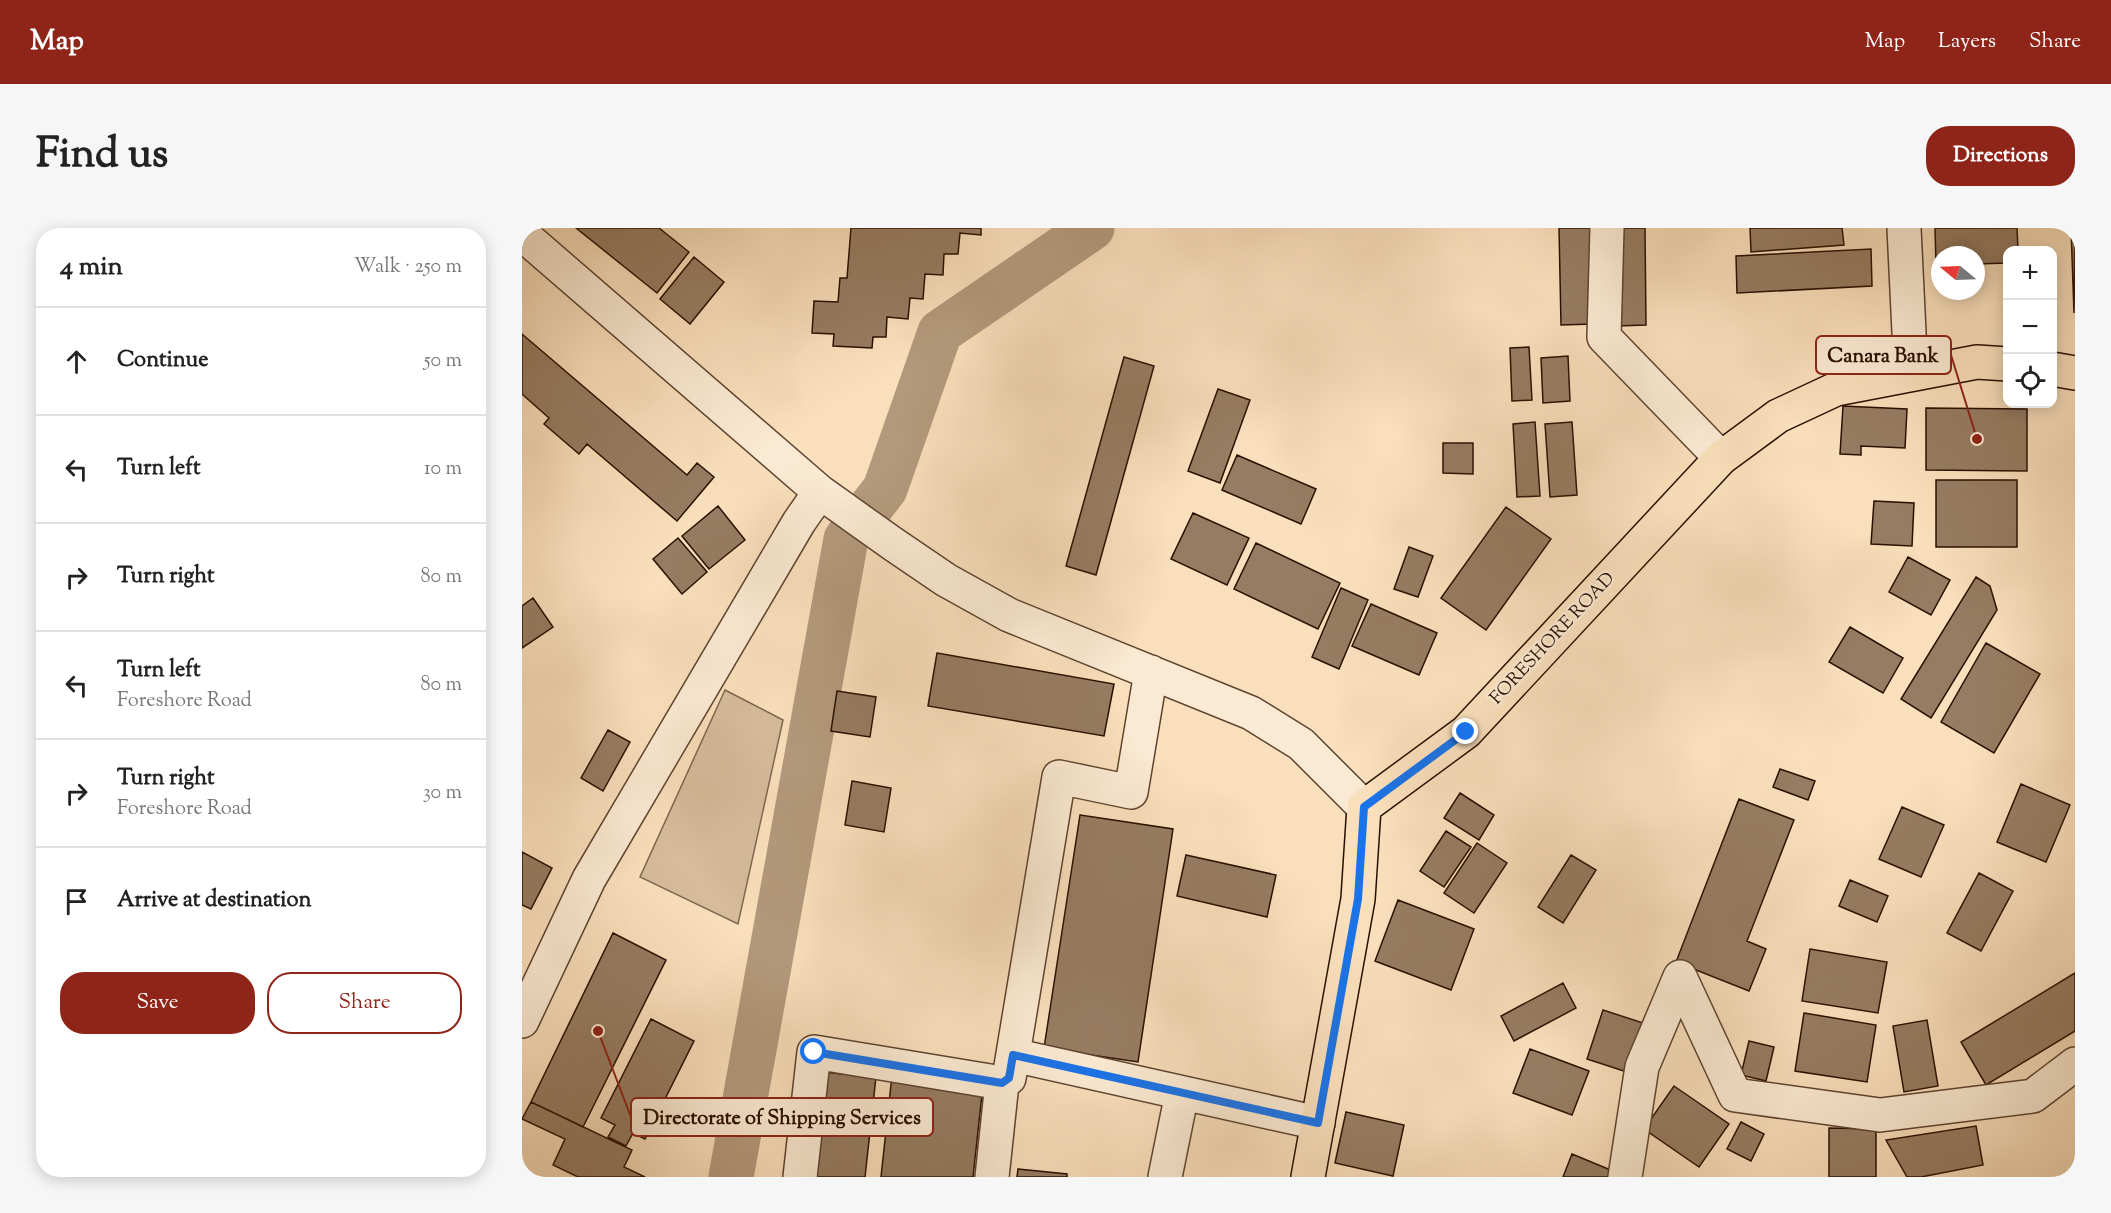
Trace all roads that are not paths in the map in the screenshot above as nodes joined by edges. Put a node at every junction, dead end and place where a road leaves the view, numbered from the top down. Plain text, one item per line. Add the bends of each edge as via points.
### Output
1 (1606, 228) edge
2 (1904, 228) edge
3 (522, 234) edge
4 (2003, 364) edge
5 (2057, 370) edge
6 (1911, 374) junction
7 (2075, 374) edge
8 (1721, 458) junction
9 (830, 500) junction
10 (1151, 672) junction
11 (1364, 807) junction
12 (522, 1021) edge
13 (2075, 1064) edge
14 (1008, 1069) junction
15 (1182, 1093) junction
16 (1318, 1123) junction
17 (800, 1177) edge
18 (992, 1177) edge
19 (1165, 1177) edge
20 (1308, 1177) edge
21 (1625, 1177) edge

1 - 8 street via 1604,337
2 - 6 street
3 - 9 street
4 - 6 main road, FORESHORE ROAD via 1977,362
5 - 7 main road
6 - 8 main road, FORESHORE ROAD via 1836,388 1778,416
8 - 11 main road, FORESHORE ROAD via 1466,732
9 - 10 street via 946,580 1009,615
9 - 12 street via 799,522 589,879
10 - 11 street via 1251,713 1301,744
10 - 14 street via 1131,792 1059,777
11 - 16 main road via 1358,899
13 - 21 street via 2033,1096 1880,1114 1735,1095 1680,977 1642,1067
14 - 15 street
14 - 17 street via 814,1052
14 - 18 street
15 - 16 street
15 - 19 street
16 - 20 main road

